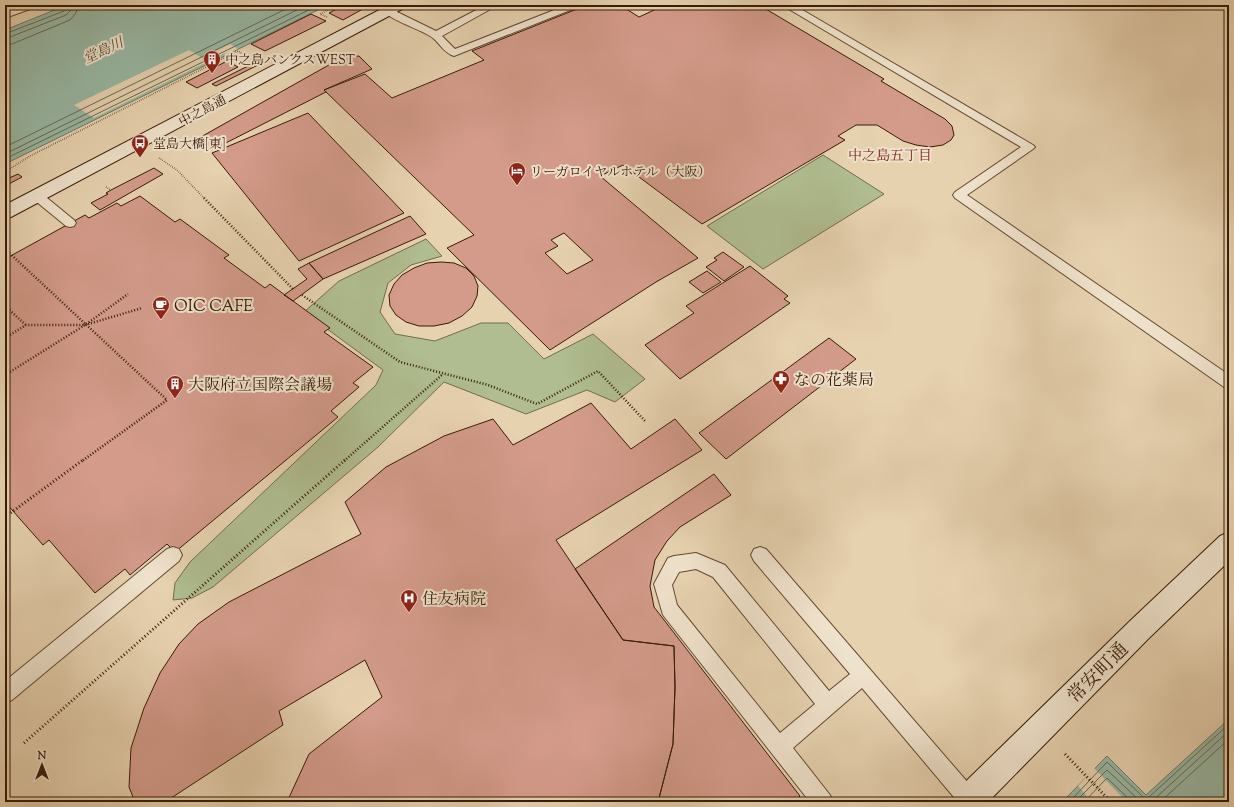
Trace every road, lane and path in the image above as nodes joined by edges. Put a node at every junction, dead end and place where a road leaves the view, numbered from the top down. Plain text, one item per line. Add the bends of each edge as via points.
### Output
1 (28, 5) edge
2 (479, 5) edge
3 (493, 5) edge
4 (575, 5) edge
5 (788, 5) edge
6 (394, 8) edge
7 (5, 14) edge
8 (432, 33) junction
9 (253, 60) dead end
10 (156, 155) dead end
11 (5, 172) edge
12 (37, 196) junction
13 (5, 213) edge
14 (70, 223) dead end
15 (5, 249) edge
16 (293, 289) dead end
17 (128, 294) dead end
18 (302, 295) dead end
19 (5, 306) edge
20 (142, 308) dead end
21 (26, 325) junction
22 (85, 325) junction
23 (5, 338) edge
24 (443, 374) junction
25 (5, 375) edge
26 (1229, 382) edge
27 (645, 422) dead end
28 (5, 517) edge
29 (1229, 544) edge
30 (172, 555) dead end
31 (760, 555) dead end
32 (863, 675) junction
33 (5, 693) edge
34 (828, 705) junction
35 (24, 743) dead end
36 (779, 747) junction
37 (1065, 754) dead end
38 (968, 801) edge
39 (823, 802) edge
40 (1111, 802) edge

1 - 7 street
2 - 8 lane
3 - 8 lane
4 - 8 lane via 454,53
5 - 26 lane via 1029,147 959,195
6 - 8 lane
6 - 12 street, 中之島通
9 - 11 path via 238,51 30,156
10 - 16 path via 177,170
12 - 13 street, 中之島通
12 - 14 lane
15 - 22 path
17 - 22 path
18 - 24 path via 400,362
19 - 21 path
20 - 22 path
21 - 22 path
21 - 23 path
22 - 25 path
22 - 28 path via 167,400
24 - 27 path via 488,385 537,404 598,371
24 - 35 path
29 - 38 street, 常安町通
30 - 33 lane
31 - 32 lane
32 - 34 lane
32 - 38 lane
34 - 36 lane
34 - 36 lane via 719,570 696,561 674,564 663,584 669,609
36 - 39 lane
37 - 40 path

